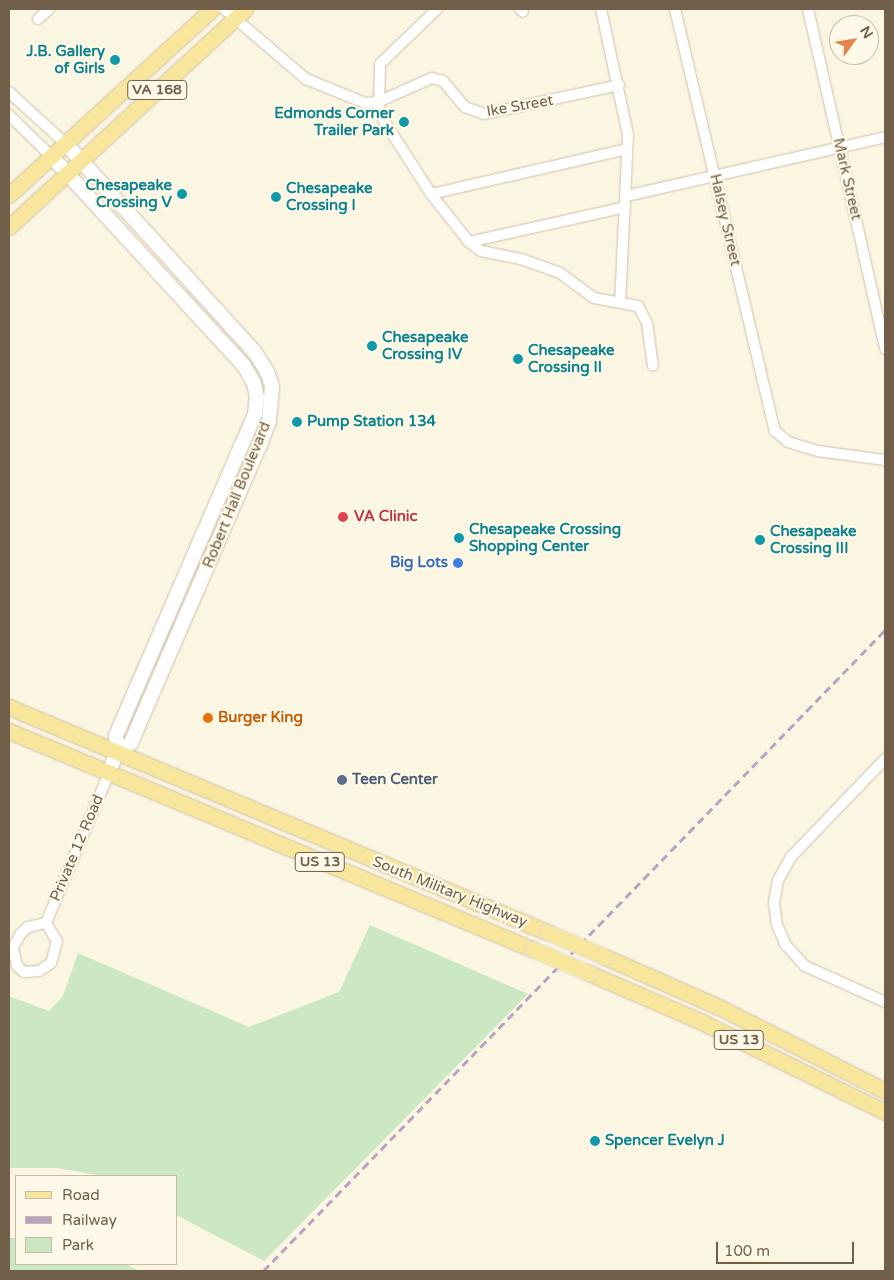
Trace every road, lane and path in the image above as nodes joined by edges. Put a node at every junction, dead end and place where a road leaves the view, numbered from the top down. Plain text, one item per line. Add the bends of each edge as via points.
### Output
1 (49, 9) edge
2 (212, 9) edge
3 (245, 9) edge
4 (437, 9) edge
5 (601, 9) edge
6 (676, 9) edge
7 (808, 9) edge
8 (229, 14) edge
9 (38, 19) dead end
10 (619, 85) junction
11 (9, 92) edge
12 (378, 102) junction
13 (9, 115) edge
14 (885, 137) edge
15 (66, 144) junction
16 (840, 148) junction
17 (628, 149) junction
18 (52, 157) junction
19 (81, 161) junction
20 (67, 174) junction
21 (715, 176) junction
22 (431, 194) junction
23 (9, 195) edge
24 (626, 196) junction
25 (625, 207) junction
26 (9, 227) edge
27 (470, 242) junction
28 (620, 302) junction
29 (227, 347) junction
30 (885, 349) edge
31 (653, 366) dead end
32 (272, 386) junction
33 (885, 460) edge
34 (9, 707) edge
35 (9, 731) edge
36 (117, 751) junction
37 (885, 758) edge
38 (108, 772) junction
39 (46, 923) junction
40 (885, 1002) edge
41 (885, 1091) edge
42 (885, 1112) edge

1 - 9 street
2 - 15 main road, VA 168
3 - 8 main road, VA 168
4 - 12 street via 380,64
5 - 10 street
6 - 21 street, Halsey Street
7 - 16 street, Mark Street
8 - 12 street via 315,84 365,102
8 - 19 main road, VA 168
10 - 12 street, Ike Street via 484,114 465,107 443,81 432,78
10 - 17 street
11 - 15 street
12 - 22 street via 379,113
13 - 18 street
14 - 16 street
15 - 18 main road, VA 168
15 - 19 street, Robert Hall Boulevard
16 - 21 street
16 - 30 street, Mark Street
17 - 22 street
17 - 24 street
18 - 20 street, Robert Hall Boulevard
18 - 23 main road, VA 168
19 - 20 main road, VA 168
19 - 32 street, Robert Hall Boulevard via 254,351
20 - 26 main road, VA 168
20 - 29 street, Robert Hall Boulevard
21 - 24 street
21 - 33 street, Halsey Street via 775,432 788,442 818,450
22 - 27 street
24 - 25 street
25 - 27 street
25 - 28 street
27 - 28 street via 486,253 521,259 560,273 594,298
28 - 31 street via 638,306 646,316
29 - 32 street via 246,357
29 - 36 street, Robert Hall Boulevard via 254,383 257,397 255,414 116,735
32 - 36 street, Robert Hall Boulevard via 269,421 258,449 131,743
34 - 36 main road, South Military Highway / US 13
35 - 38 main road, South Military Highway / US 13
36 - 38 street, Robert Hall Boulevard
36 - 41 main road, South Military Highway / US 13, bridge via 719,1007
37 - 40 street via 791,857 778,880 774,902 777,925 786,945 805,966
38 - 39 street, Private 12 Road
38 - 42 main road, South Military Highway / US 13, bridge via 702,1022
39 - 39 street via 28,927 13,948 17,966 24,972 39,971 51,963 57,942

